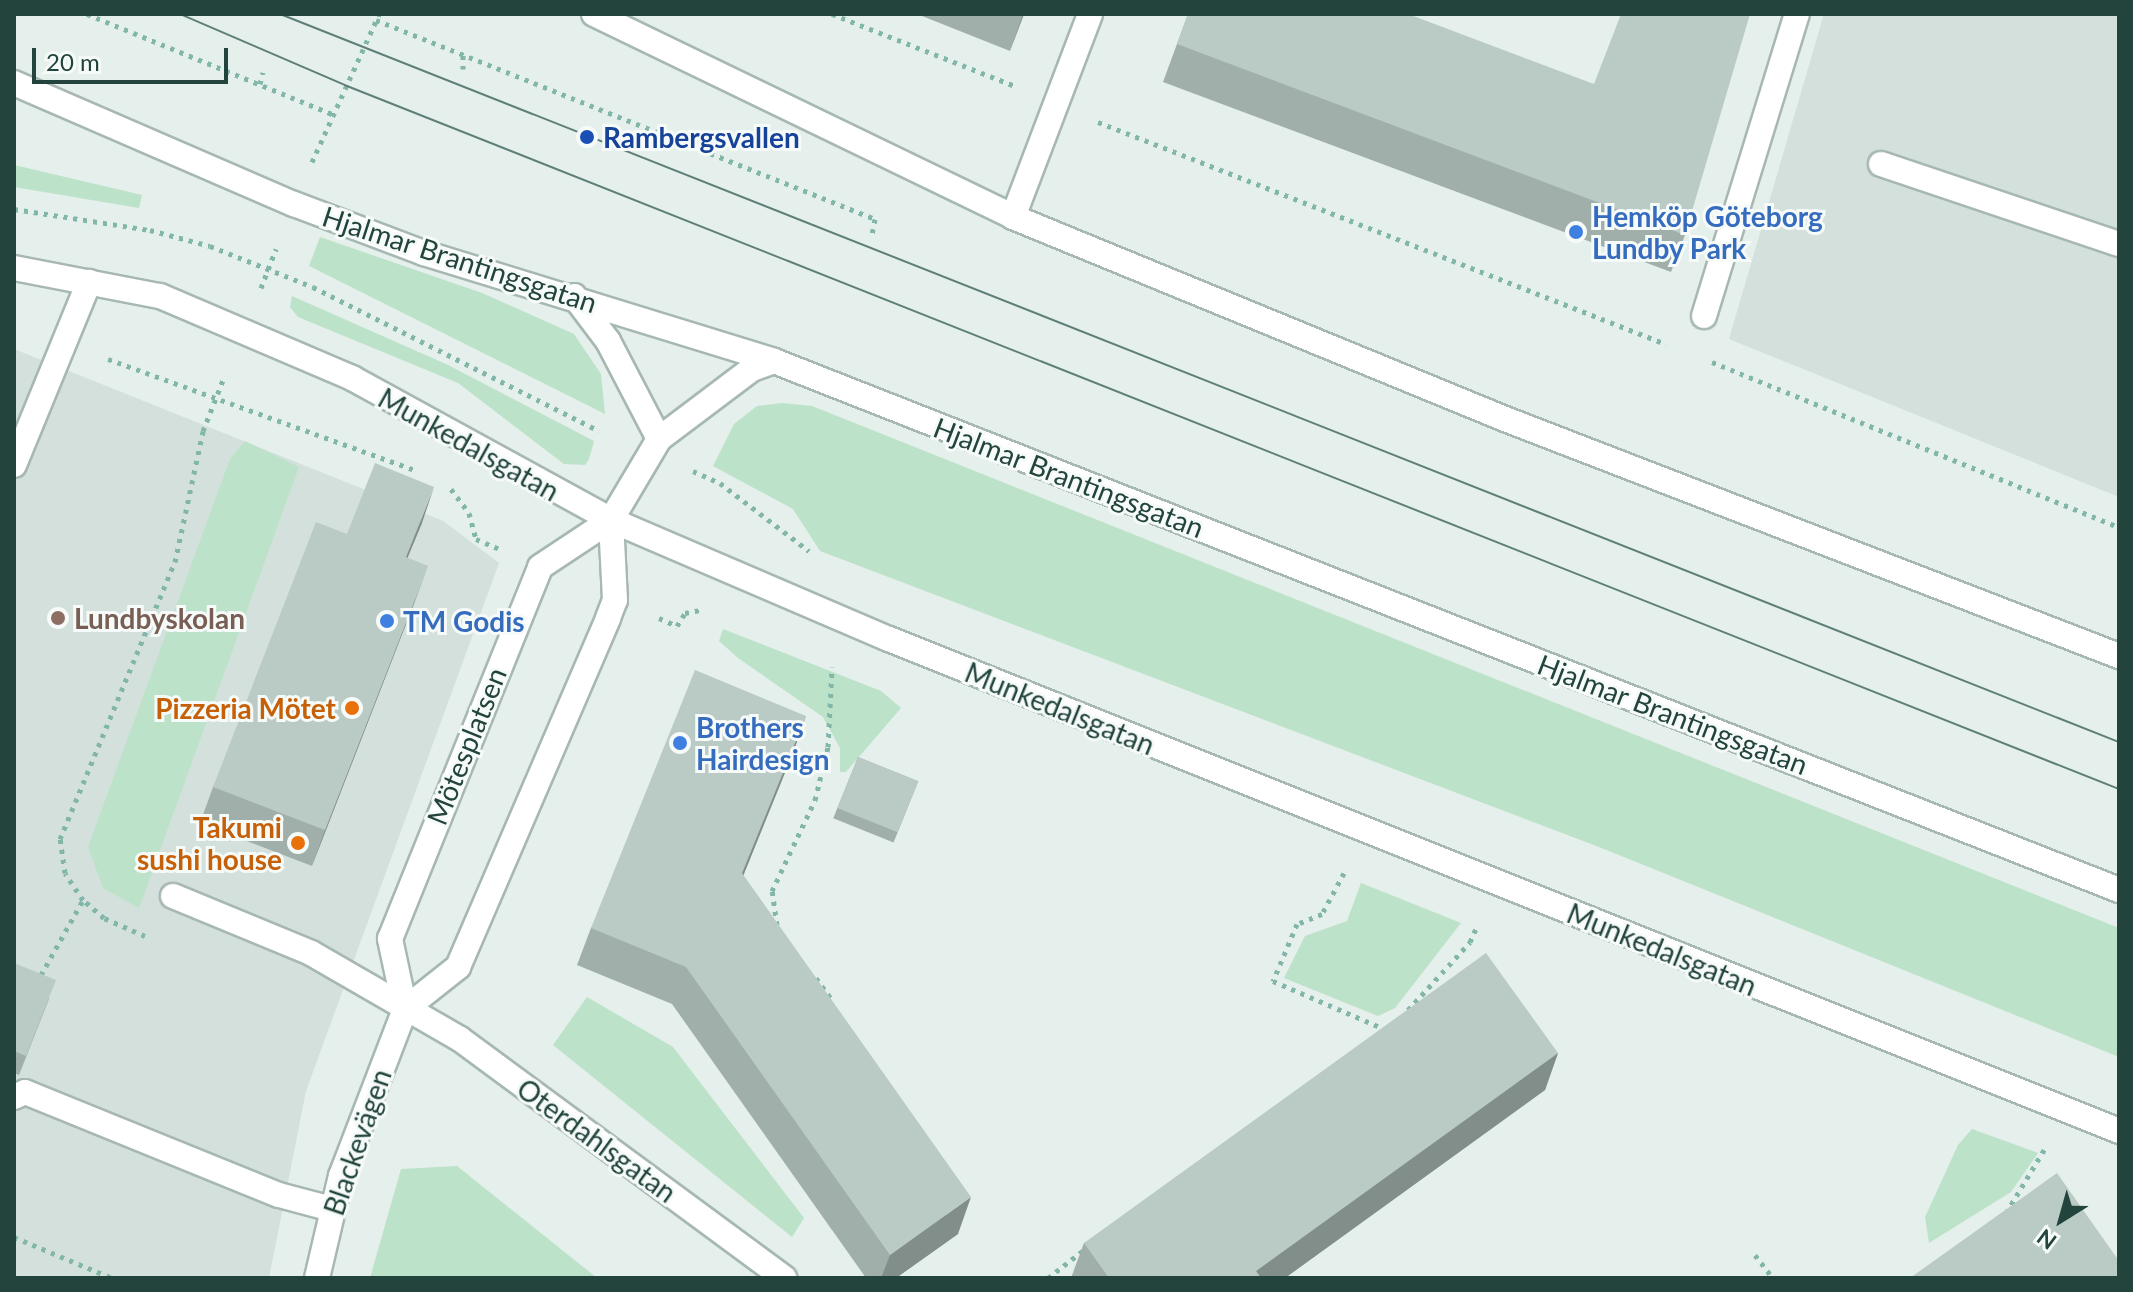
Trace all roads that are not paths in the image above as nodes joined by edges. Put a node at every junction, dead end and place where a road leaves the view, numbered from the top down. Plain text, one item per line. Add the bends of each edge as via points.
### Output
1 (594, 14) edge
2 (1090, 14) edge
3 (1797, 14) edge
4 (14, 83) edge
5 (1881, 164) dead end
6 (1013, 217) junction
7 (2119, 244) edge
8 (14, 268) edge
9 (89, 282) junction
10 (574, 296) junction
11 (1704, 316) dead end
12 (774, 361) junction
13 (654, 446) junction
14 (14, 465) edge
15 (611, 520) junction
16 (2119, 656) edge
17 (2119, 890) edge
18 (173, 896) dead end
19 (405, 1009) junction
20 (14, 1097) edge
21 (2119, 1131) edge
22 (332, 1209) junction
23 (317, 1278) edge
24 (784, 1278) edge

1 - 6 street
2 - 6 street
3 - 11 street
4 - 10 street, Hjalmar Brantingsgatan via 294,204 424,253
5 - 7 street
6 - 16 street via 1505,419
8 - 9 street, Munkedalsgatan
9 - 14 street
9 - 15 street, Munkedalsgatan via 160,296 352,378
10 - 12 street, Hjalmar Brantingsgatan
10 - 13 street via 608,341
12 - 13 street, Mötesplatsen via 752,369
12 - 17 street, Hjalmar Brantingsgatan
13 - 15 street, Mötesplatsen
15 - 19 street via 615,600 608,618 458,967
15 - 19 street, Mötesplatsen via 540,567 527,591 390,939
15 - 21 street, Munkedalsgatan via 889,639
18 - 19 street via 311,953
19 - 22 street, Blackevägen
19 - 24 street, Oterdahlsgatan via 460,1039
20 - 22 street via 25,1092 279,1195
22 - 23 street, Blackevägen

